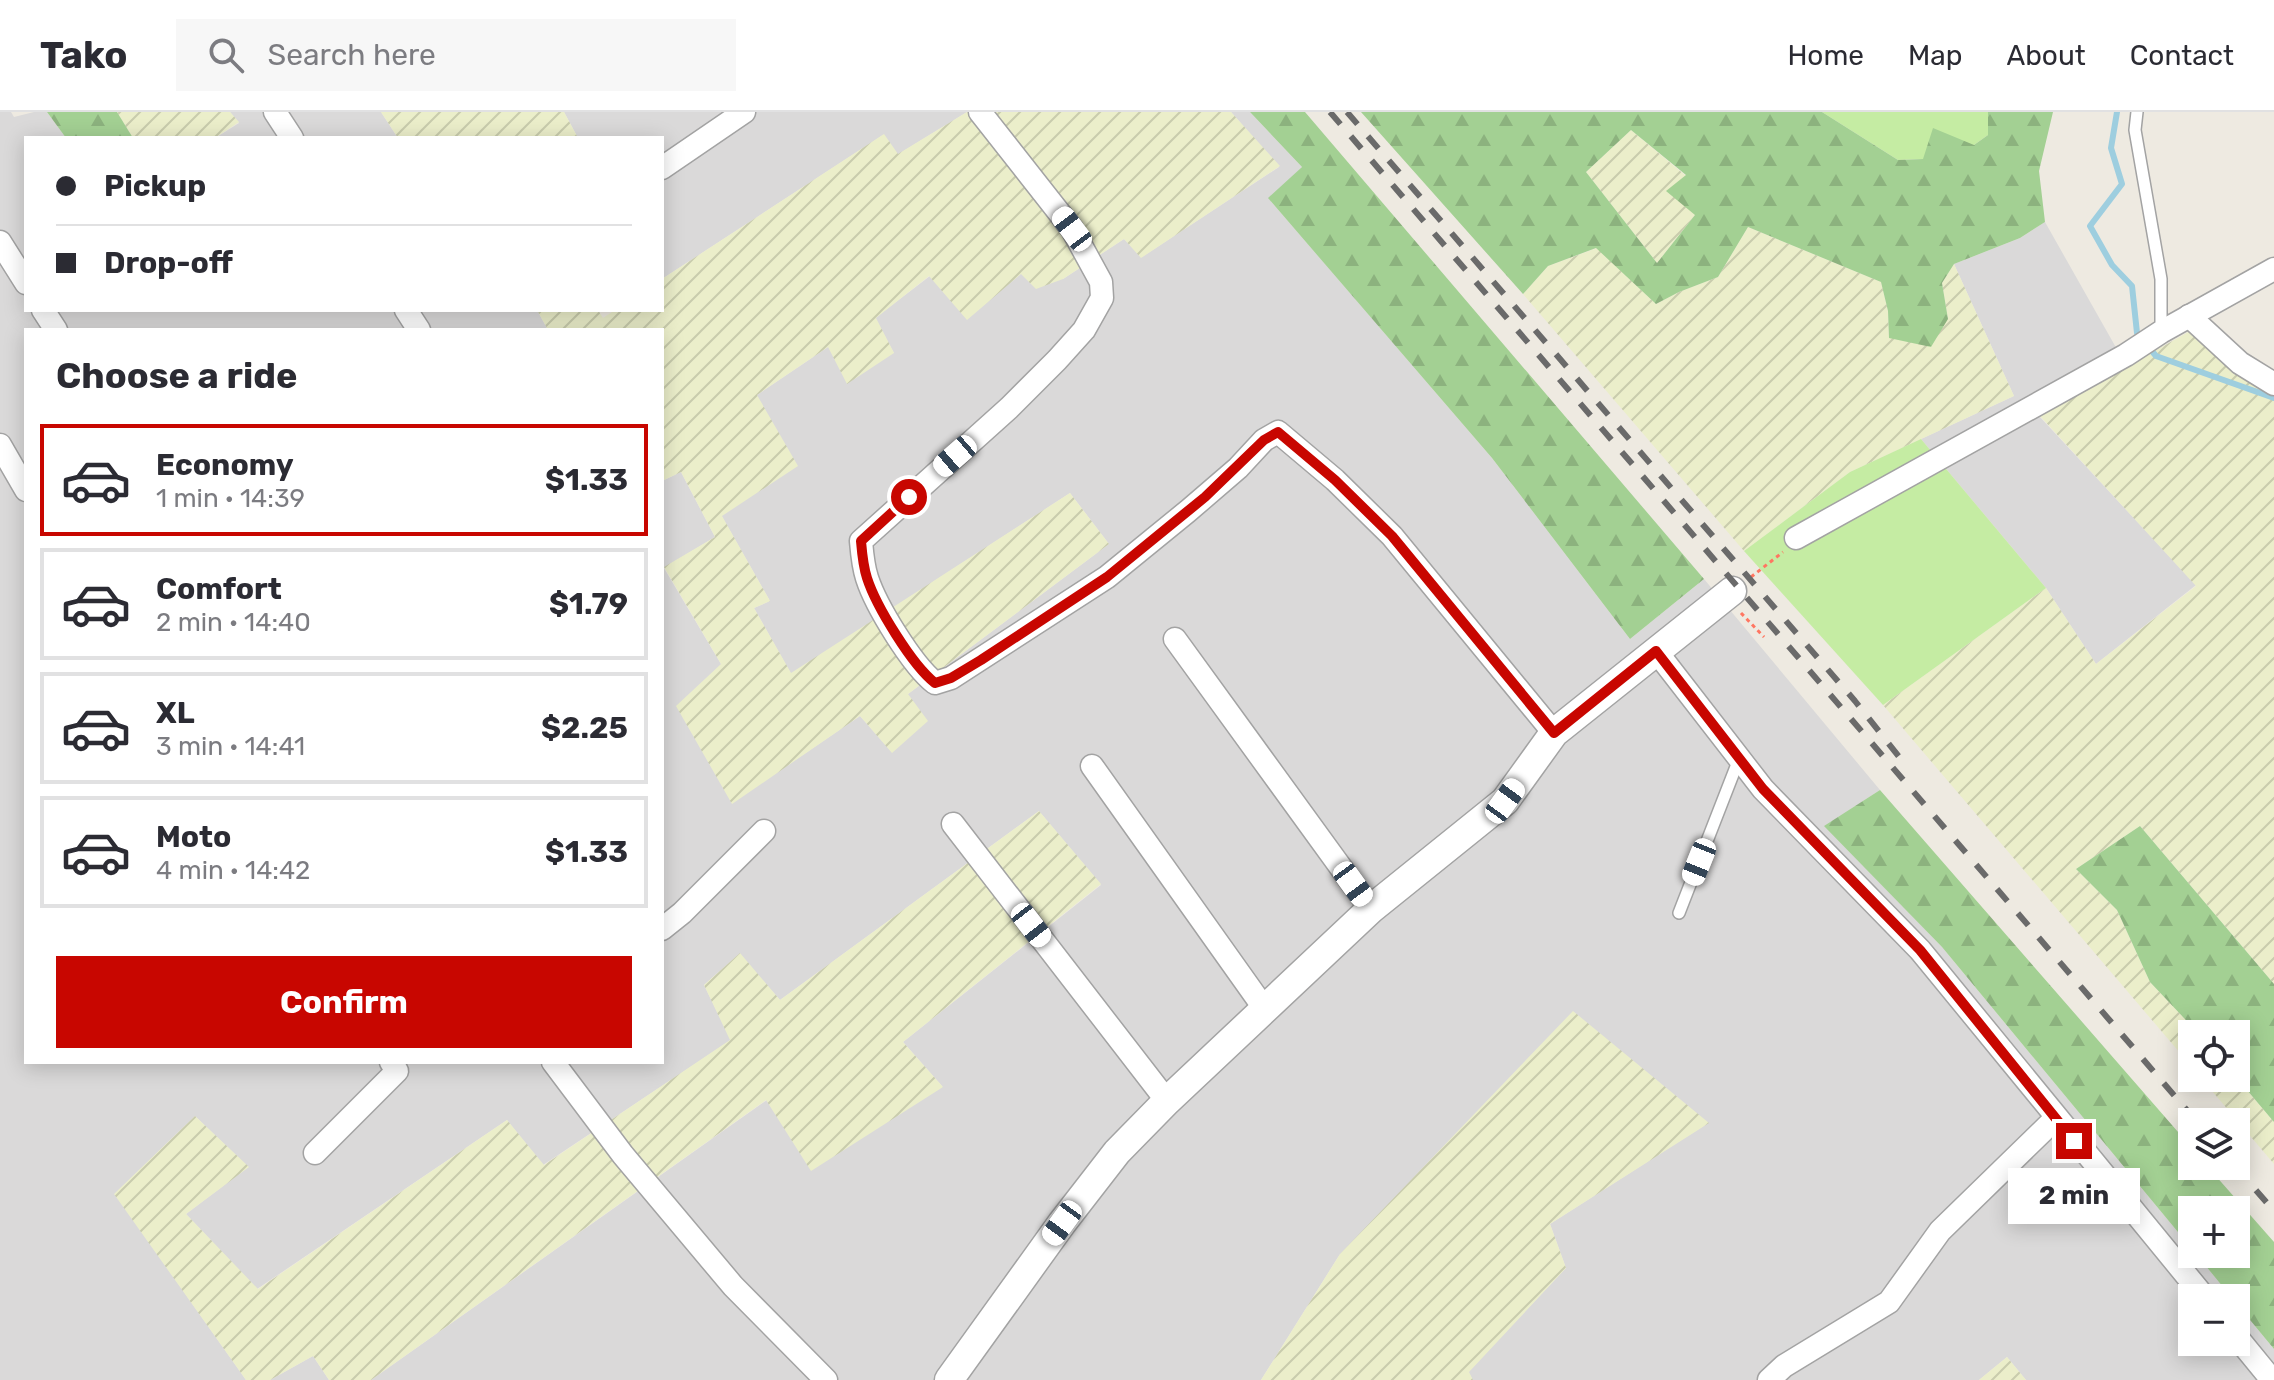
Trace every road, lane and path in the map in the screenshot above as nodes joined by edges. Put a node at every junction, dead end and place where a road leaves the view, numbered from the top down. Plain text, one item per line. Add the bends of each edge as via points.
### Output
1 (275, 112) edge
2 (744, 112) edge
3 (980, 112) edge
4 (2137, 112) edge
5 (291, 136) edge
6 (664, 167) edge
7 (0, 242) edge
8 (2274, 269) edge
9 (24, 280) edge
10 (2189, 316) junction
11 (2161, 332) junction
12 (2274, 384) edge
13 (0, 445) edge
14 (24, 487) edge
15 (1796, 538) joint
16 (1756, 574) dead end
17 (1732, 591) dead end
18 (1754, 627) dead end
19 (1764, 637) dead end
20 (1175, 639) dead end
21 (1656, 651) junction
22 (1554, 733) junction
23 (1739, 758) junction
24 (1092, 766) dead end
25 (953, 824) dead end
26 (764, 831) dead end
27 (1371, 909) junction
28 (1679, 913) dead end
29 (664, 927) edge
30 (1264, 1008) junction
31 (392, 1064) edge
32 (555, 1064) edge
33 (1167, 1101) junction
34 (2056, 1118) junction
35 (315, 1153) dead end
36 (2193, 1284) edge
37 (2250, 1353) edge
38 (826, 1380) edge
39 (949, 1380) edge
40 (1769, 1380) edge
41 (2272, 1380) edge

1 - 5 street
2 - 6 street
3 - 22 street via 1072,229 1101,282 1102,298 1084,330 1057,360 861,541 867,578 880,608 924,675 935,683 951,678 1107,577 1278,432 1392,536
4 - 11 lane via 2135,130 2161,279
7 - 9 street
8 - 10 street
10 - 11 street
10 - 12 street via 2240,363
11 - 15 street
13 - 14 street
15 - 16 path
17 - 21 street
18 - 19 path
20 - 27 street
21 - 22 street
21 - 23 street
22 - 27 street via 1505,801
23 - 28 lane
23 - 34 street via 1920,950
24 - 30 street
25 - 33 street
26 - 29 street
27 - 30 street
30 - 33 street
31 - 35 street via 397,1071
32 - 38 street via 733,1286
33 - 39 street via 1117,1152
34 - 36 street
34 - 40 street via 1940,1231 1889,1302
37 - 41 street

